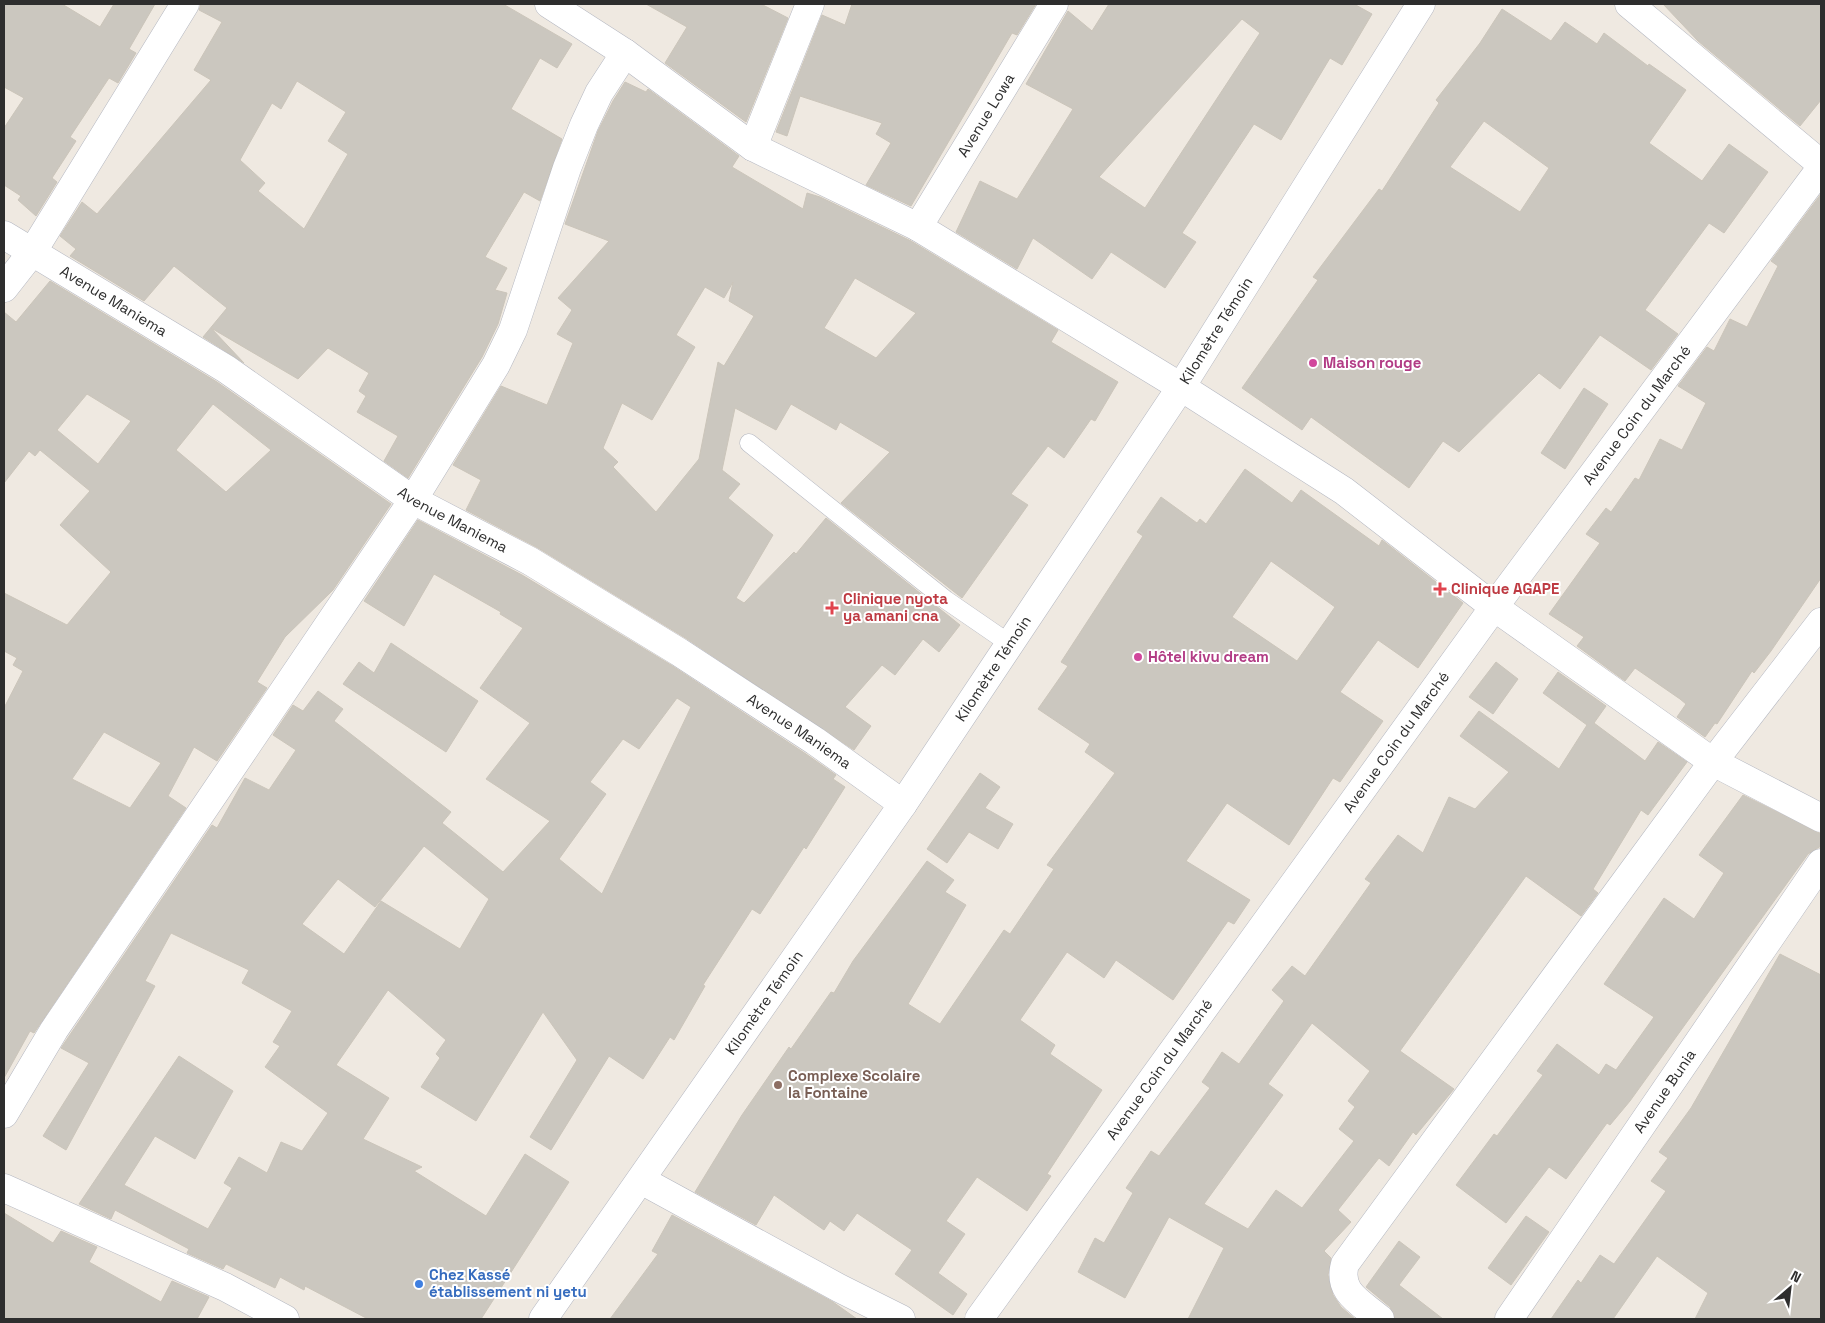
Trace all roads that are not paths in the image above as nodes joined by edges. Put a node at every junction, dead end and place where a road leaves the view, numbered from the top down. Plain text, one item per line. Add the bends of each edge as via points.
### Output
1 (185, 4) edge
2 (549, 4) edge
3 (810, 4) edge
4 (1054, 4) edge
5 (1421, 4) edge
6 (1629, 4) edge
7 (625, 53) junction
8 (753, 147) junction
9 (1821, 166) edge
10 (918, 227) junction
11 (4, 235) edge
12 (33, 251) junction
13 (4, 288) edge
14 (1181, 387) junction
15 (749, 443) dead end
16 (413, 500) junction
17 (1494, 607) junction
18 (1821, 622) edge
19 (1010, 644) junction
20 (1713, 762) junction
21 (903, 804) junction
22 (1821, 818) edge
23 (1821, 863) edge
24 (4, 1114) edge
25 (641, 1180) junction
26 (4, 1188) edge
27 (285, 1319) edge
28 (544, 1319) edge
29 (901, 1319) edge
30 (979, 1319) edge
31 (1380, 1319) edge
32 (1509, 1319) edge

1 - 12 street
2 - 7 street
3 - 8 street
4 - 10 street, Avenue Lowa
5 - 14 street, Kilomètre Témoin
6 - 9 street
7 - 8 street
7 - 16 street via 599,93 584,124 513,330 496,365
8 - 10 street
9 - 17 street, Avenue Coin du Marché
10 - 14 street
11 - 12 street, Avenue Maniema
12 - 13 street
12 - 16 street, Avenue Maniema via 226,369
14 - 17 street via 1344,491
14 - 19 street, Kilomètre Témoin
15 - 19 lane via 946,600
16 - 21 street, Avenue Maniema via 530,561 679,652
16 - 24 street via 54,1030
17 - 20 street
17 - 30 street, Avenue Coin du Marché
18 - 20 street
19 - 21 street, Kilomètre Témoin
20 - 22 street
20 - 31 street via 1345,1264 1342,1275 1345,1289
21 - 25 street, Kilomètre Témoin
23 - 32 street, Avenue Bunia
25 - 28 street, Kilomètre Témoin
25 - 29 street
26 - 27 street via 225,1287

